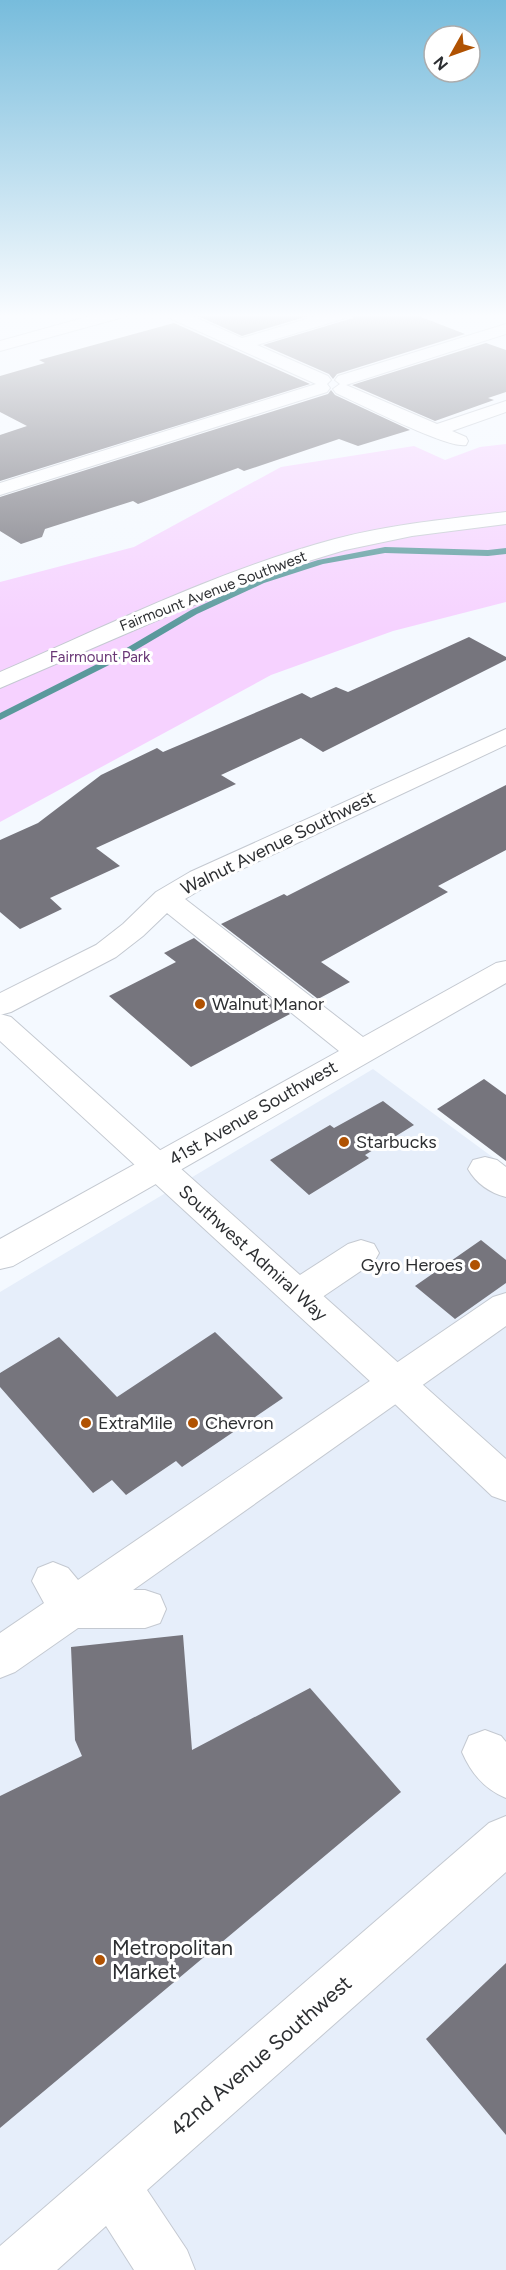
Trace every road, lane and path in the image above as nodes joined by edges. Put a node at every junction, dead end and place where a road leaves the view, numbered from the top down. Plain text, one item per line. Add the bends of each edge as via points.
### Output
1 (214, 419) edge
2 (411, 419) edge
3 (469, 419) edge
4 (435, 431) junction
5 (459, 441) dead end
6 (0, 489) edge
7 (506, 518) edge
8 (0, 681) edge
9 (506, 736) edge
10 (166, 898) junction
11 (506, 970) edge
12 (0, 1005) edge
13 (0, 1024) edge
14 (361, 1052) junction
15 (158, 1168) junction
16 (361, 1252) dead end
17 (0, 1256) edge
18 (299, 1294) junction
19 (506, 1307) edge
20 (398, 1383) junction
21 (506, 1484) edge
22 (63, 1595) junction
23 (145, 1609) dead end
24 (0, 1658) edge
25 (506, 1840) edge
26 (112, 2186) junction
27 (15, 2270) edge
28 (166, 2270) edge

1 - 6 street
2 - 4 street
3 - 4 street
4 - 5 street
7 - 8 street, Fairmount Avenue Southwest via 392,534 284,561
9 - 10 street, Walnut Avenue Southwest via 200,878
10 - 12 street, Walnut Avenue Southwest via 106,951
10 - 14 street
11 - 14 street, 41st Avenue Southwest
13 - 15 street, Southwest Admiral Way
14 - 15 street, 41st Avenue Southwest
15 - 17 street, 41st Avenue Southwest
15 - 18 street, Southwest Admiral Way
16 - 18 street
18 - 20 street, Southwest Admiral Way
19 - 20 street
20 - 21 street, Southwest Admiral Way
20 - 22 street
22 - 23 street
22 - 24 street
25 - 26 street, 42nd Avenue Southwest
26 - 27 street, 42nd Avenue Southwest
26 - 28 street

